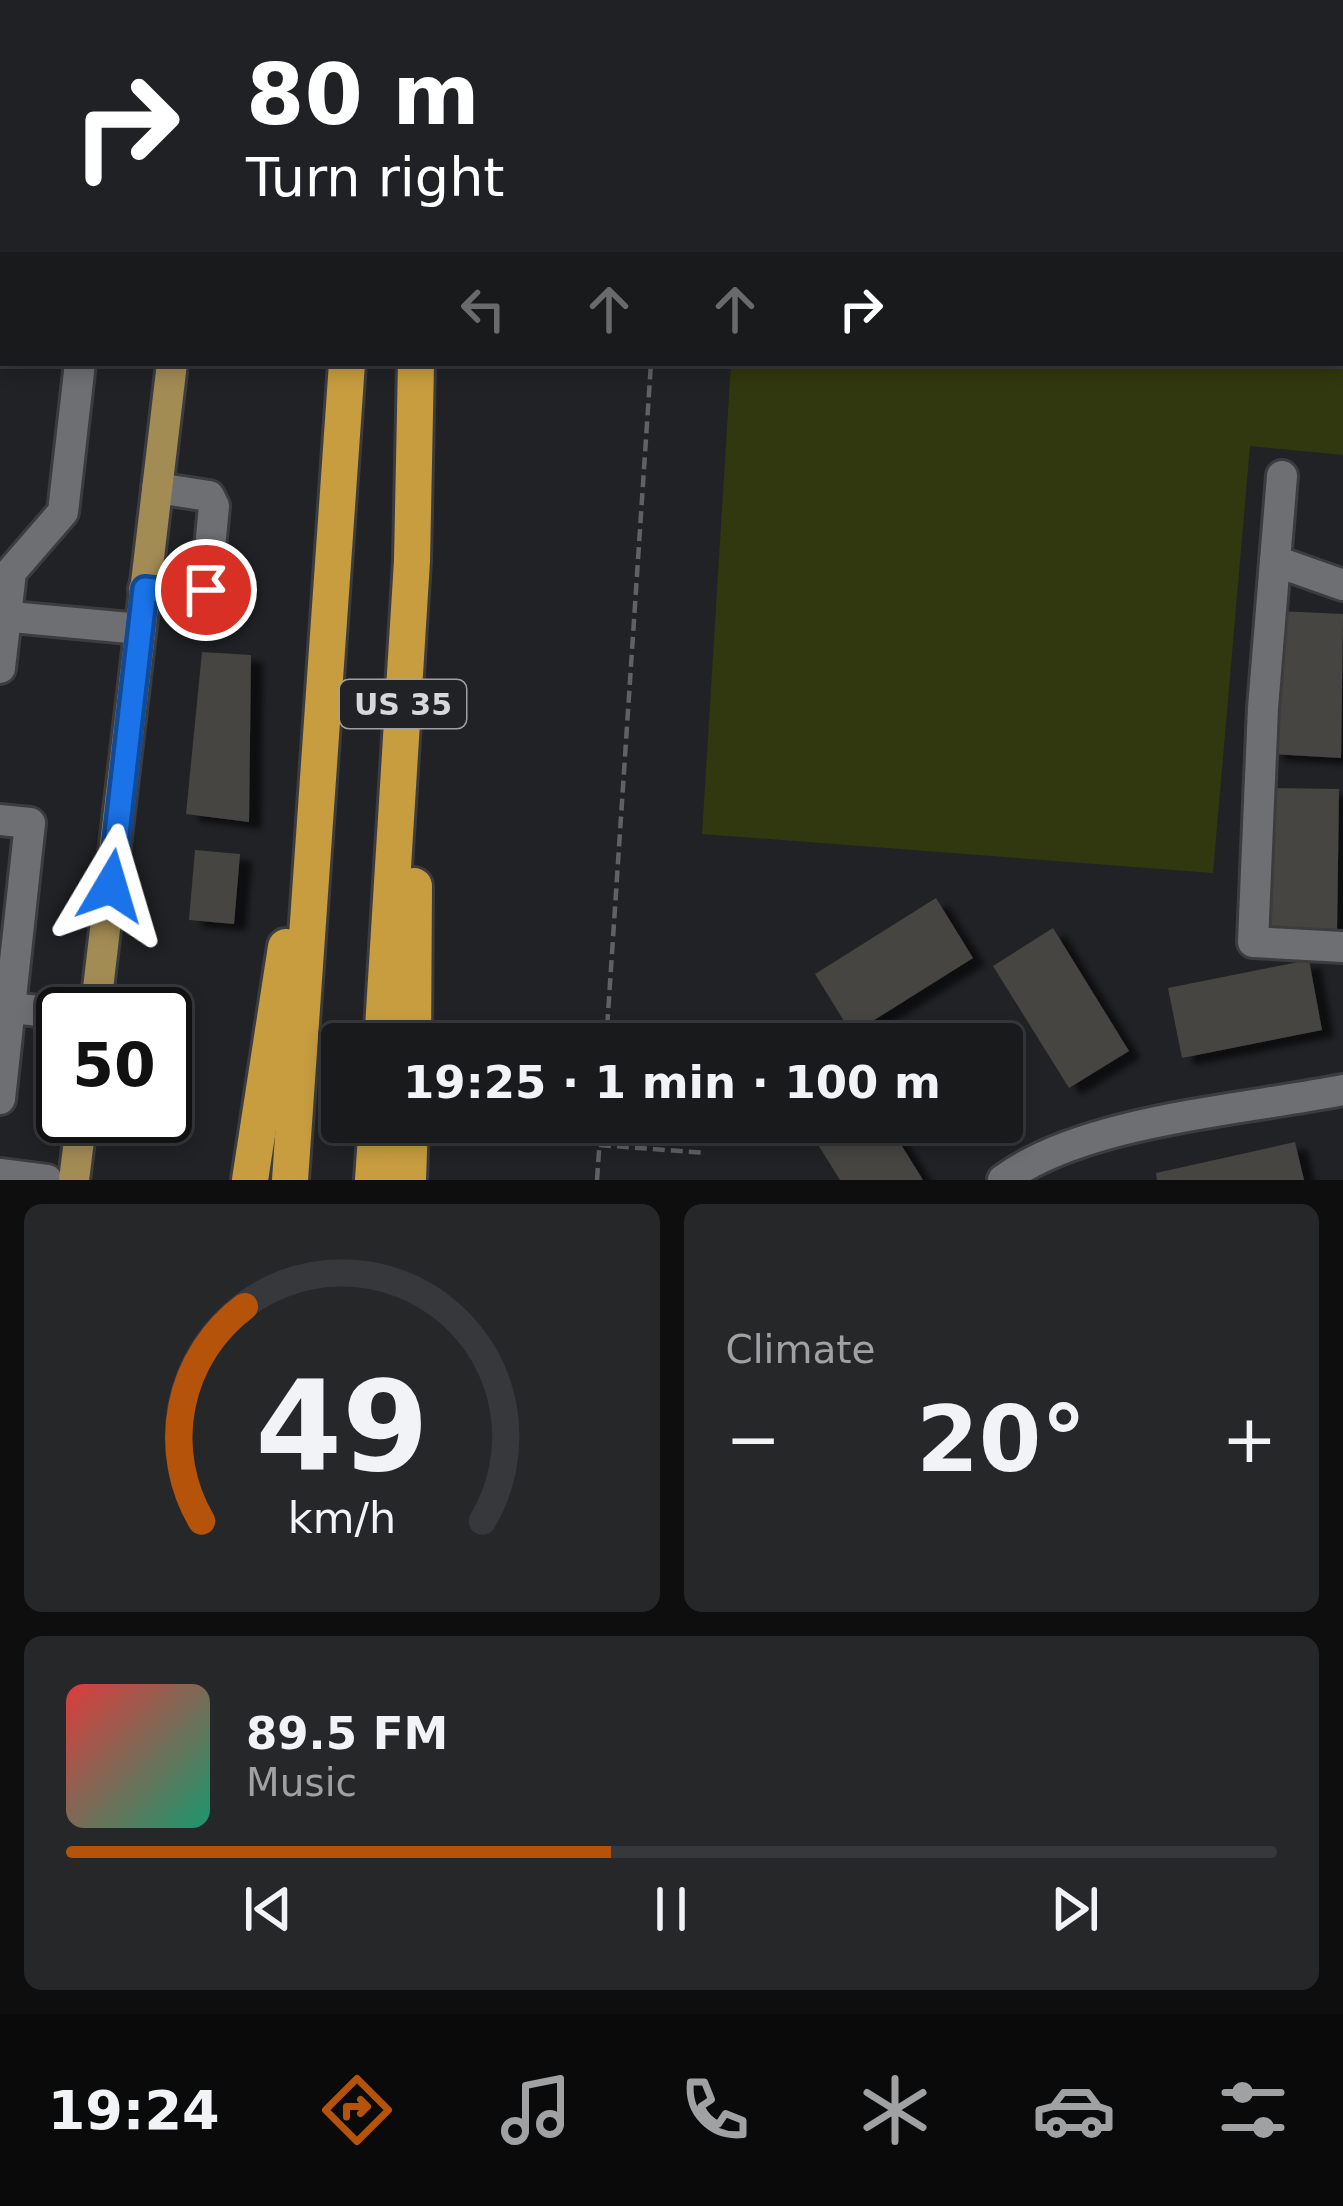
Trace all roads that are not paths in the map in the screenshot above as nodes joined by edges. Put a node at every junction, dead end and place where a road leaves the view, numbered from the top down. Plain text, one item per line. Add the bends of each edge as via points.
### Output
1 (80, 366) edge
2 (172, 366) edge
3 (347, 366) edge
4 (416, 366) edge
5 (1282, 476) dead end
6 (157, 488) junction
7 (412, 561) junction
8 (1275, 561) junction
9 (1343, 585) edge
10 (145, 589) junction
11 (3, 616) edge
12 (140, 629) junction
13 (0, 668) edge
14 (316, 796) junction
15 (0, 820) edge
16 (1343, 947) edge
17 (98, 987) edge
18 (4, 1007) edge
19 (36, 1010) edge
20 (383, 1023) edge
21 (413, 1023) edge
22 (1343, 1090) edge
23 (0, 1099) edge
24 (79, 1143) edge
25 (376, 1143) edge
26 (409, 1143) edge
27 (0, 1174) edge
28 (47, 1180) edge
29 (74, 1180) edge
30 (250, 1180) edge
31 (290, 1180) edge
32 (374, 1180) edge
33 (408, 1180) edge
34 (1003, 1180) edge

1 - 11 street via 63,512 11,572
2 - 6 main road
3 - 14 highway, US 35
4 - 7 highway, US 35
5 - 8 street
6 - 10 main road
6 - 10 street via 209,496 214,506 206,590
7 - 20 highway, US 35
7 - 21 highway
8 - 9 street
8 - 16 street via 1253,942
10 - 12 main road
11 - 12 street
11 - 13 street
12 - 17 main road
14 - 30 highway
14 - 31 highway, US 35
15 - 18 street via 30,824
18 - 19 street
18 - 23 street
22 - 34 street via 1080,1142
24 - 29 main road
25 - 32 highway
26 - 33 highway
27 - 28 street

